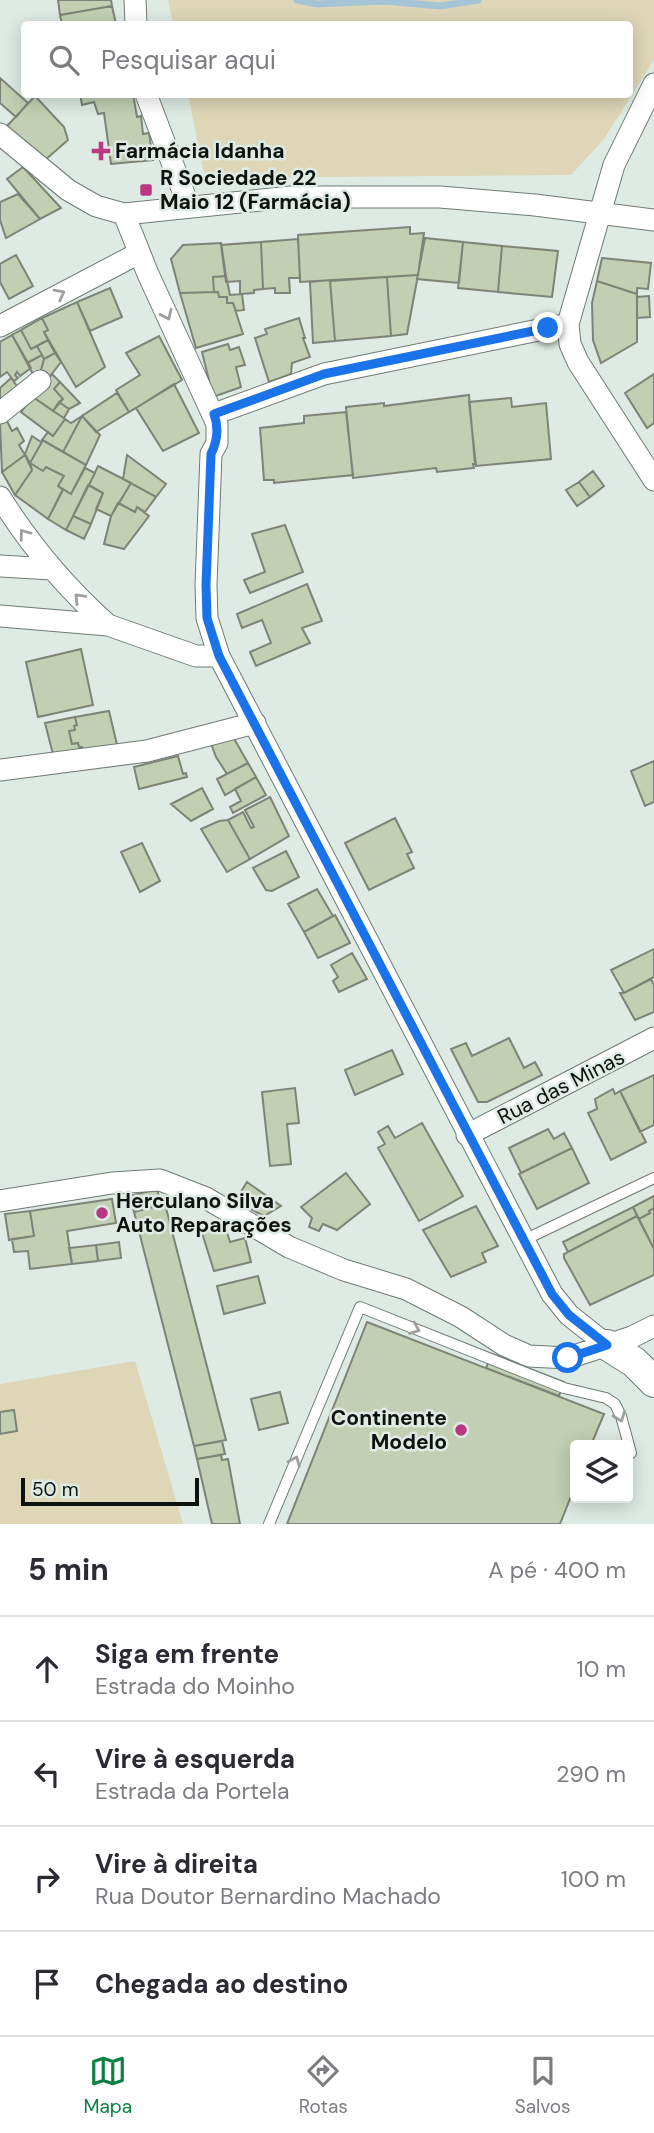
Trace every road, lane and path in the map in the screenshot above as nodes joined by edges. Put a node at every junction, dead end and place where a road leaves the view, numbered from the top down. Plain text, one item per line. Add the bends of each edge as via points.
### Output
1 (135, 0) edge
2 (136, 21) edge
3 (654, 84) edge
4 (148, 98) edge
5 (0, 134) edge
6 (189, 207) junction
7 (598, 213) junction
8 (124, 214) junction
9 (654, 220) edge
10 (139, 253) junction
11 (568, 324) junction
12 (0, 326) edge
13 (40, 381) dead end
14 (0, 413) edge
15 (214, 414) junction
16 (654, 480) edge
17 (0, 497) edge
18 (0, 566) edge
19 (52, 569) junction
20 (0, 616) edge
21 (108, 625) junction
22 (219, 656) junction
23 (255, 723) junction
24 (0, 770) edge
25 (654, 1038) edge
26 (467, 1135) junction
27 (654, 1178) edge
28 (0, 1201) edge
29 (523, 1240) junction
30 (654, 1326) edge
31 (607, 1345) junction
32 (654, 1382) edge
33 (627, 1440) edge
34 (268, 1524) edge

1 - 2 street
3 - 7 street via 614,164
4 - 6 street
5 - 8 street via 68,190 96,206
6 - 7 street via 291,198 440,197
6 - 8 street
7 - 9 street
7 - 11 street
8 - 10 street
12 -> 10 street
10 -> 15 street
11 - 15 street via 324,374
11 - 16 street via 578,362
13 - 14 street
15 - 22 street via 217,443 211,454 206,585 207,618
19 -> 17 street
18 - 19 street
21 -> 19 street
20 - 21 street
21 - 22 street via 197,656
22 - 23 street
23 - 24 street via 147,751
23 - 26 street
25 - 26 street, Rua das Minas
26 - 29 street
27 - 29 lane
28 - 31 street via 160,1180 206,1198 289,1247 406,1289 529,1356 568,1358
29 - 31 street via 552,1294 569,1315
30 - 31 street
31 - 32 street
34 -> 33 lane via 359,1307 564,1388 606,1398 615,1404

